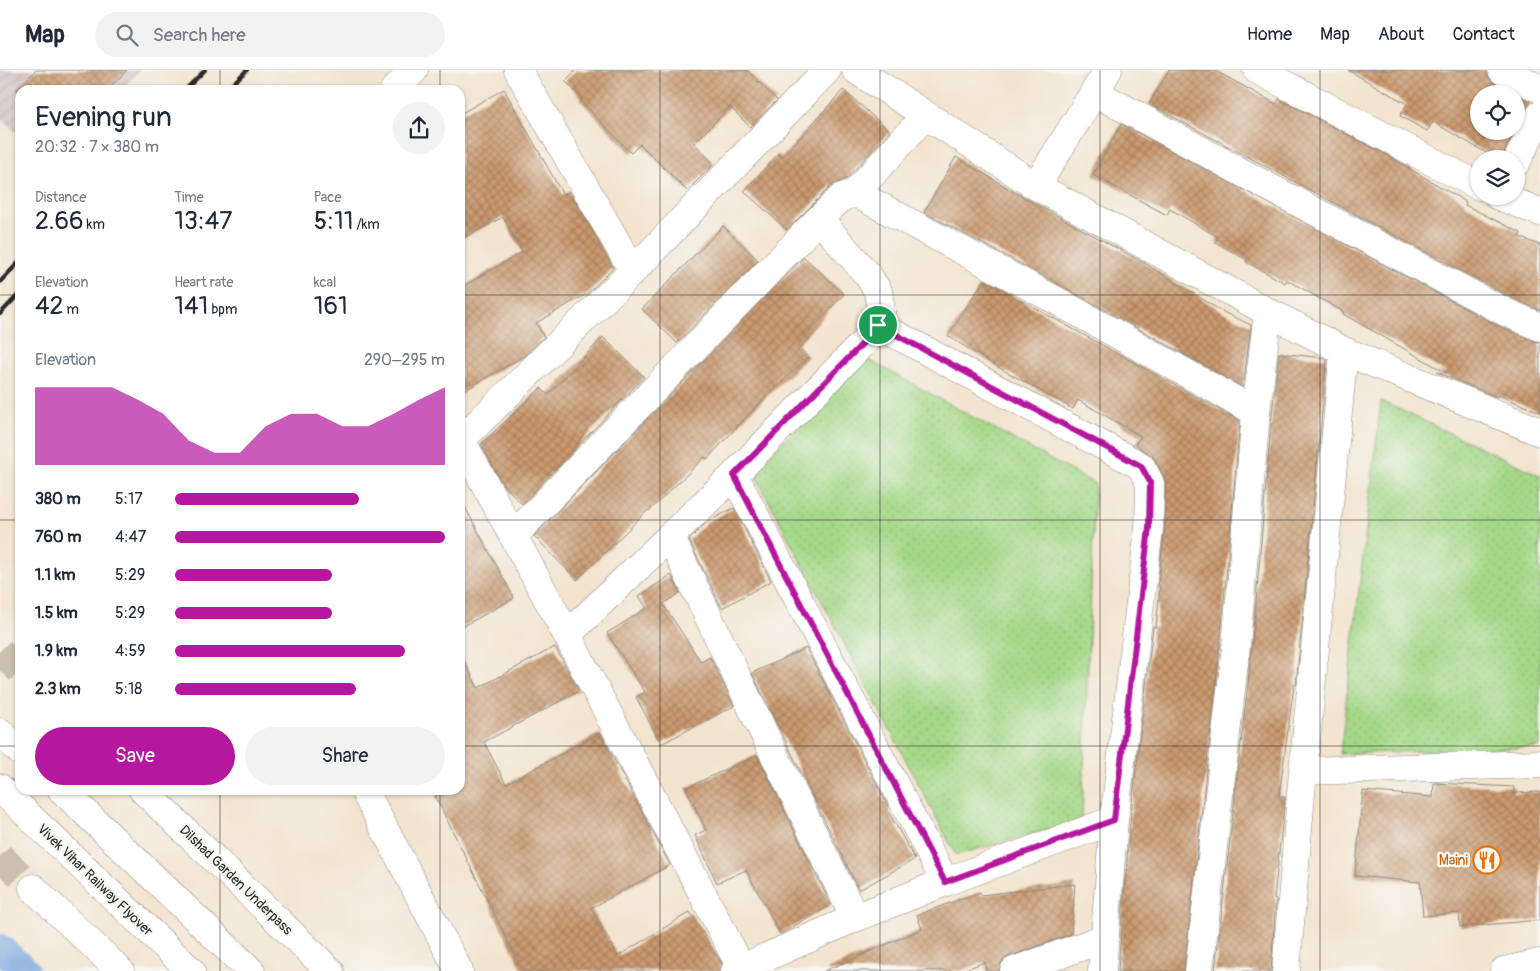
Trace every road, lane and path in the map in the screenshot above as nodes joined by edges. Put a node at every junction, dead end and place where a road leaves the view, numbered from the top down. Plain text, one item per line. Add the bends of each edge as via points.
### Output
1 (414, 70) edge
2 (518, 70) edge
3 (827, 70) edge
4 (856, 70) edge
5 (1257, 70) edge
6 (1502, 70) edge
7 (1101, 81) edge
8 (399, 85) edge
9 (1540, 89) edge
10 (1540, 115) edge
11 (925, 116) junction
12 (1522, 150) edge
13 (1470, 181) edge
14 (1036, 186) junction
15 (855, 193) junction
16 (1522, 205) edge
17 (1540, 212) edge
18 (819, 219) junction
19 (633, 271) junction
20 (1268, 312) junction
21 (878, 325) junction
22 (1540, 327) edge
23 (1344, 351) junction
24 (1256, 412) junction
25 (1540, 432) edge
26 (465, 435) edge
27 (465, 446) edge
28 (734, 475) junction
29 (513, 536) junction
30 (670, 536) junction
31 (567, 635) junction
32 (0, 732) edge
33 (15, 746) edge
34 (1540, 764) edge
35 (1303, 771) junction
36 (0, 788) edge
37 (67, 795) edge
38 (148, 795) edge
39 (367, 795) edge
40 (1114, 820) junction
41 (945, 882) junction
42 (33, 888) tunnel mouth
43 (855, 918) junction
44 (1105, 938) junction
45 (1540, 964) edge
46 (738, 969) edge
47 (120, 971) edge
48 (191, 971) edge
49 (251, 971) edge
50 (330, 971) edge
51 (459, 971) edge
52 (1014, 971) edge
53 (1102, 971) edge
54 (1198, 971) edge
55 (1286, 971) edge
56 (1504, 971) edge

1 - 8 street
2 - 19 street
3 - 19 street
4 - 11 street
5 - 13 street
6 - 9 street
7 - 14 street
7 - 22 street via 1265,185 1505,312
10 - 12 street
11 - 14 street
11 - 15 street
14 - 20 street
15 - 18 street via 842,197
15 - 24 street
16 - 17 street
18 - 21 street via 878,291 881,311
18 - 29 street
19 - 26 street
20 - 23 street
20 - 24 street
21 - 28 street
21 - 40 street via 1141,466 1150,482 1149,528
23 - 25 street
23 - 35 street
24 - 54 street via 1236,646
27 - 29 street
28 - 30 street
28 - 41 street
29 - 31 street
30 - 31 street
30 - 43 street
31 - 46 street
32 - 33 street
34 - 35 street
35 - 55 street
36 - 48 street, Vivek Vihar Railway Flyover
37 - 49 street
38 - 50 street, Dilshad Garden Underpass
39 - 51 street
40 - 41 street
40 - 44 street
41 - 43 street
42 - 47 street
43 - 46 street
44 - 52 street
44 - 53 street
45 - 56 street

